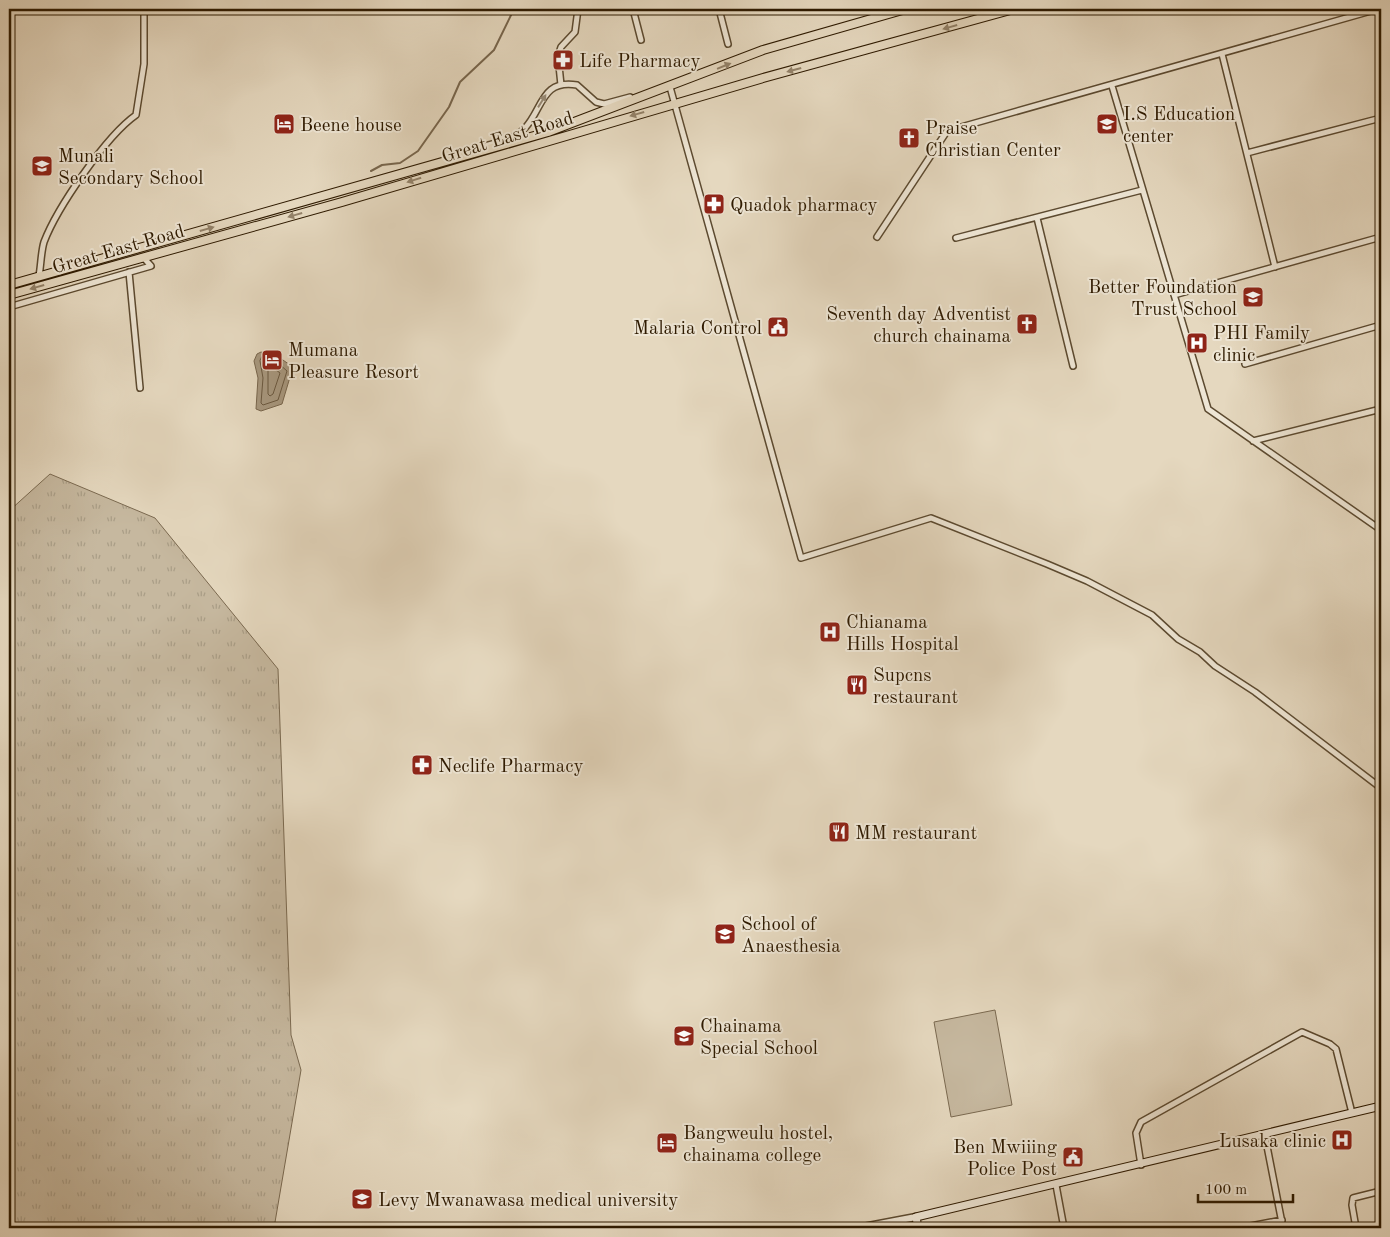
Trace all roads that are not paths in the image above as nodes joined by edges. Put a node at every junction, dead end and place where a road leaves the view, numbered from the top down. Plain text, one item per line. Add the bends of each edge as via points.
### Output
1 (144, 9) edge
2 (578, 9) edge
3 (633, 9) edge
4 (719, 9) edge
5 (906, 9) edge
6 (1014, 9) edge
7 (1378, 9) edge
8 (641, 40) dead end
9 (728, 44) dead end
10 (1222, 54) junction
11 (561, 85) junction
12 (1112, 86) junction
13 (670, 87) junction
14 (657, 91) junction
15 (675, 104) junction
16 (1381, 118) edge
17 (1246, 153) junction
18 (446, 162) junction
19 (1142, 190) junction
20 (1037, 218) junction
21 (877, 237) dead end
22 (1381, 237) edge
23 (956, 238) dead end
24 (143, 257) junction
25 (1275, 267) junction
26 (129, 272) junction
27 (39, 276) junction
28 (9, 285) edge
29 (9, 295) edge
30 (1174, 295) junction
31 (9, 307) edge
32 (1381, 325) edge
33 (1245, 364) dead end
34 (1073, 366) dead end
35 (140, 388) dead end
36 (1381, 410) edge
37 (1253, 441) junction
38 (1381, 530) edge
39 (1381, 788) edge
40 (1381, 1106) edge
41 (1352, 1113) junction
42 (1266, 1136) junction
43 (1140, 1165) junction
44 (1056, 1184) junction
45 (1381, 1191) edge
46 (916, 1217) junction
47 (1282, 1220) junction
48 (858, 1228) edge
49 (918, 1228) edge
50 (1064, 1228) edge
51 (1240, 1228) edge
52 (1284, 1228) edge
53 (1356, 1228) edge

1 - 27 street via 144,64 136,115 123,124 65,201 44,243
2 - 11 street via 575,32 561,47 558,56
3 - 8 street
4 - 9 street
13 -> 5 main road, Great East Road via 763,50
6 -> 15 main road, Great East Road
7 - 10 street
10 - 12 street
10 - 17 street
11 - 14 street via 576,85 596,102 604,104
18 -> 11 street via 467,150 518,134 526,127 545,95
12 - 19 street
12 - 21 street via 947,132
13 - 14 main road, Great East Road
13 - 15 street
14 - 18 main road, Great East Road via 548,132
15 -> 24 main road, Great East Road
15 - 39 street via 801,558 931,518 1087,580 1152,615 1178,639 1255,692
16 - 17 street
17 - 25 street
27 -> 18 main road, Great East Road
19 - 20 street
19 - 30 street
20 - 23 street
20 - 34 street
22 - 25 street
24 - 26 street via 151,266
24 -> 29 main road, Great East Road
25 - 30 street
26 - 31 street
26 - 35 street
27 - 28 main road, Great East Road
30 - 37 street via 1208,409
32 - 33 street
36 - 37 street
37 - 38 street
40 - 41 main road
41 - 42 main road
41 - 43 street via 1336,1049 1302,1032 1141,1122 1136,1133
42 - 43 main road
42 - 47 street
43 - 44 main road
44 - 46 main road
44 - 50 street
45 - 53 street via 1353,1198
46 - 48 street
46 - 49 main road
47 - 51 street
47 - 52 street

